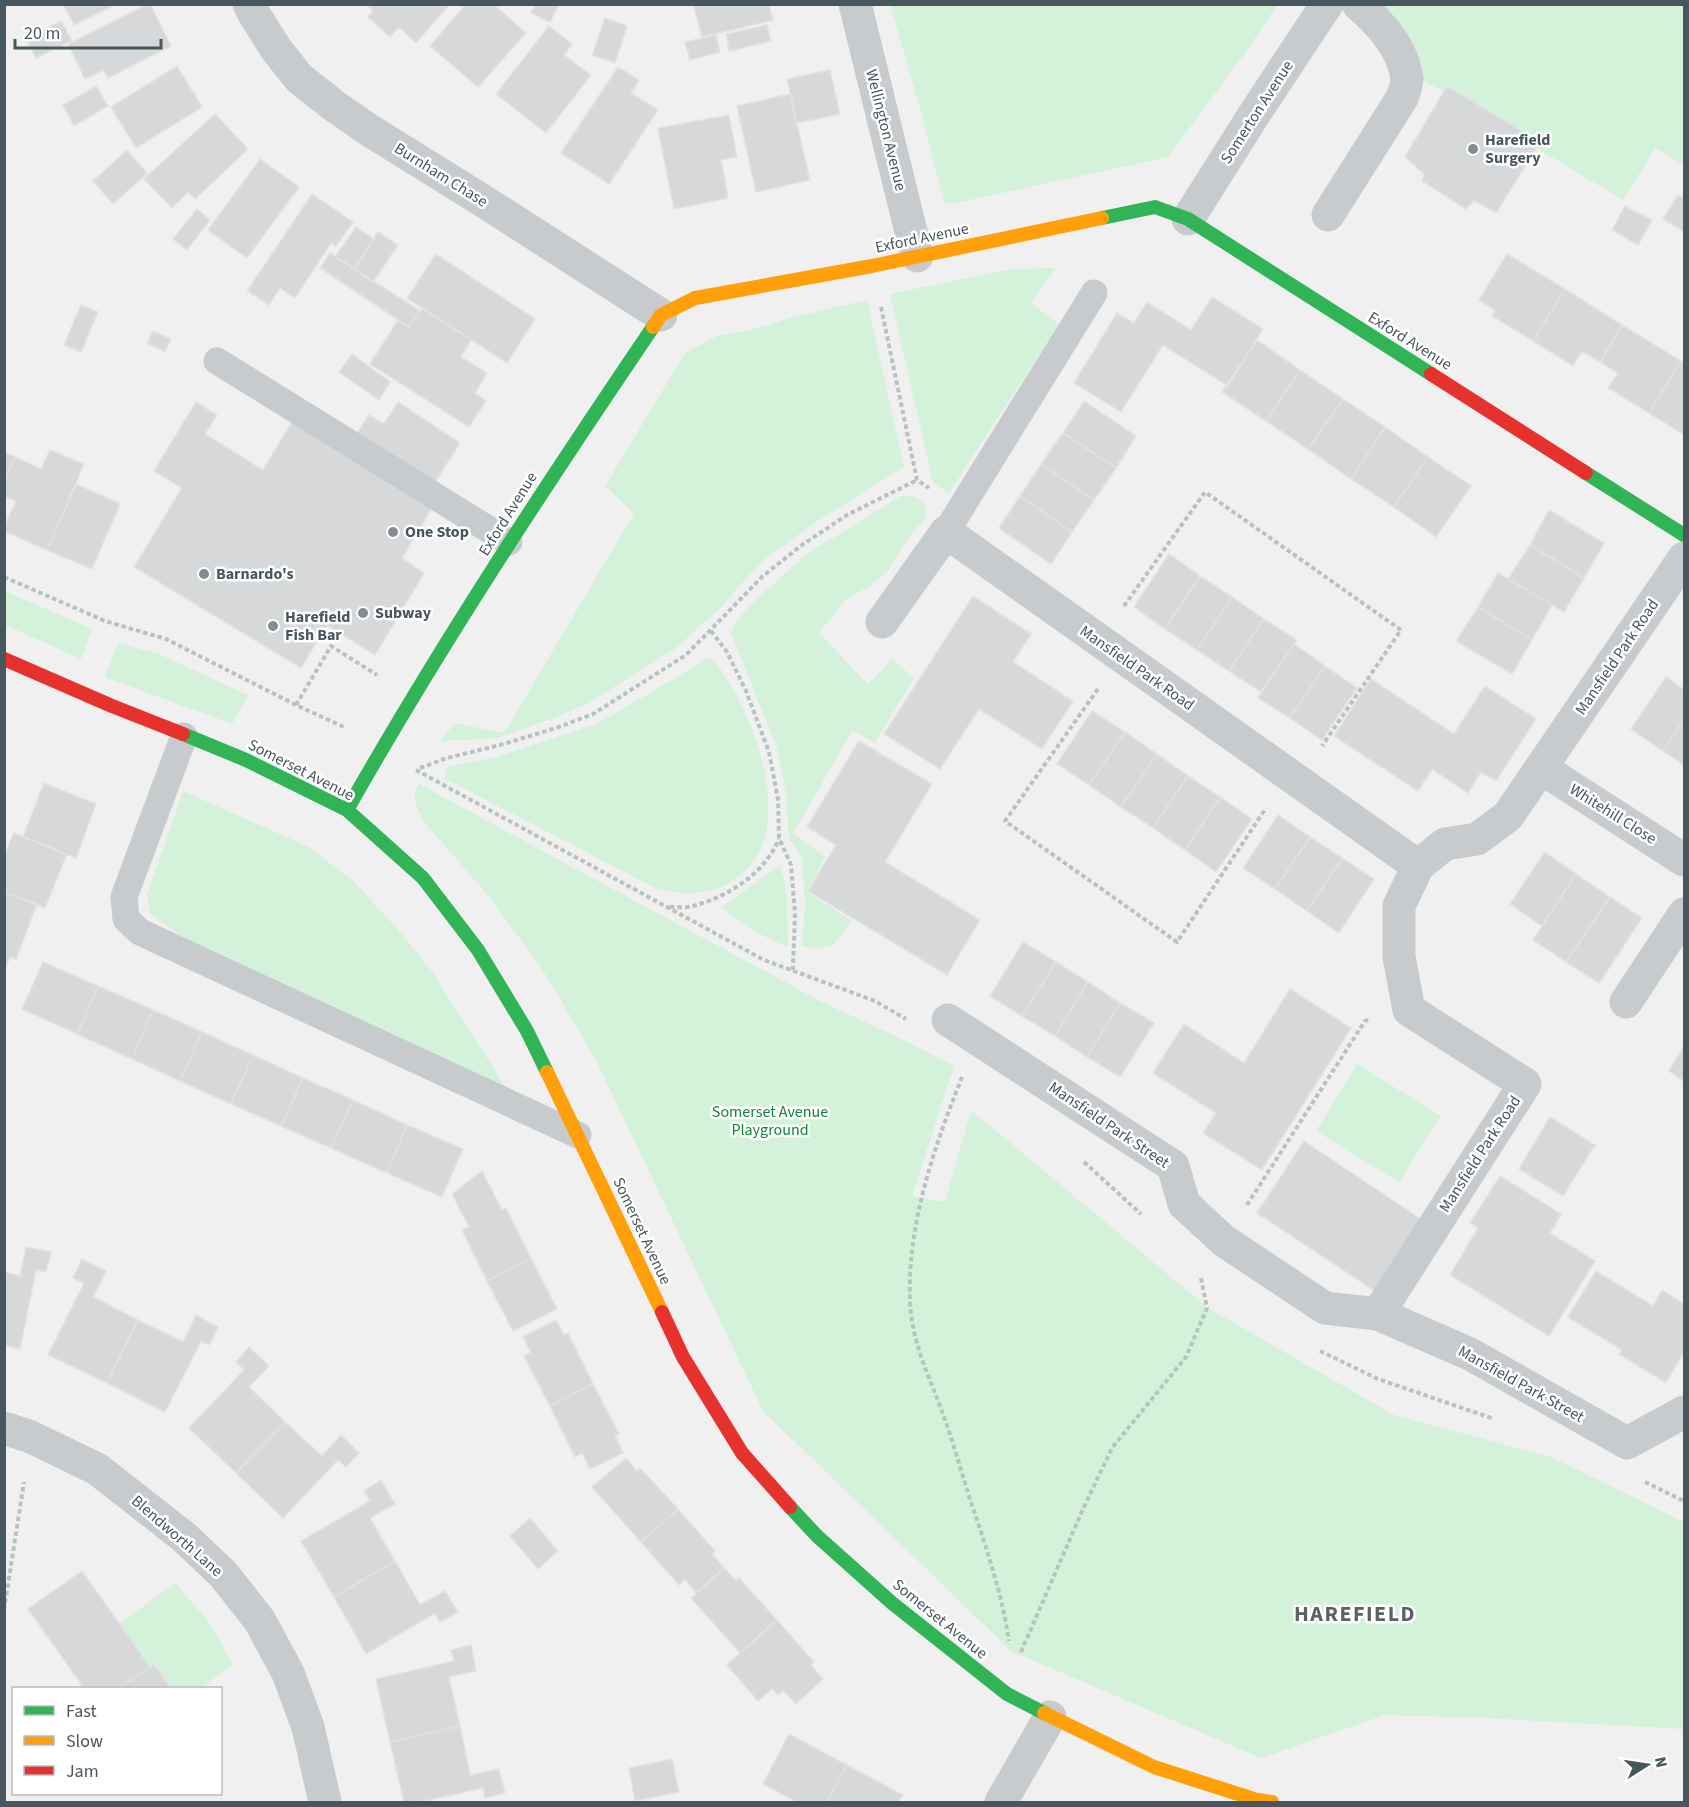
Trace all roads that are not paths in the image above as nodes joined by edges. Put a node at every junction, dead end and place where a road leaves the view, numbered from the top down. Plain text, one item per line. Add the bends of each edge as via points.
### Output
1 (249, 4) edge
2 (855, 4) edge
3 (1327, 4) edge
4 (1358, 4) edge
5 (1328, 215) dead end
6 (1188, 219) junction
7 (917, 256) junction
8 (1094, 293) dead end
9 (661, 315) junction
10 (217, 361) dead end
11 (946, 532) junction
12 (1684, 535) edge
13 (510, 542) junction
14 (1684, 558) edge
15 (882, 622) dead end
16 (4, 659) edge
17 (184, 736) junction
18 (1541, 768) junction
19 (347, 810) junction
20 (1684, 860) edge
21 (1418, 866) junction
22 (1684, 914) edge
23 (1626, 1002) dead end
24 (948, 1020) dead end
25 (578, 1135) junction
26 (1378, 1314) junction
27 (1684, 1412) edge
28 (18, 1432) edge
29 (1050, 1717) junction
30 (325, 1803) edge
31 (1001, 1803) edge
32 (1272, 1803) edge

1 - 9 street, Burnham Chase via 299,78 333,105
2 - 7 street, Wellington Avenue
3 - 6 street, Somerton Avenue
4 - 5 street via 1375,18 1397,48 1407,81 1402,98
6 - 7 street, Exford Avenue via 1155,207
6 - 12 street, Exford Avenue
7 - 9 street, Exford Avenue via 695,298
8 - 11 lane
9 - 13 street, Exford Avenue
10 - 13 lane
11 - 15 street
11 - 21 street, Mansfield Park Road
13 - 19 street, Exford Avenue
14 - 18 street, Mansfield Park Road
16 - 17 street, Somerset Avenue
17 - 19 street, Somerset Avenue via 246,760
17 - 25 lane via 124,897 126,919 140,932
18 - 20 street, Whitehill Close
18 - 21 street, Mansfield Park Road via 1508,816 1477,839 1445,844
19 - 25 street, Somerset Avenue via 423,878 478,950 527,1031
21 - 26 street, Mansfield Park Road via 1399,906 1399,957 1409,1010 1525,1084
22 - 23 street
24 - 26 street, Mansfield Park Street via 1173,1166 1184,1204 1224,1241 1325,1308
25 - 29 street, Somerset Avenue via 683,1357 742,1453 817,1536 892,1603 1007,1694
26 - 27 street, Mansfield Park Street via 1470,1354 1626,1443
28 - 30 street, Blendworth Lane via 97,1468 184,1537 224,1575 260,1621 288,1673 308,1727
29 - 31 street
29 - 32 street, Somerset Avenue via 1154,1767

